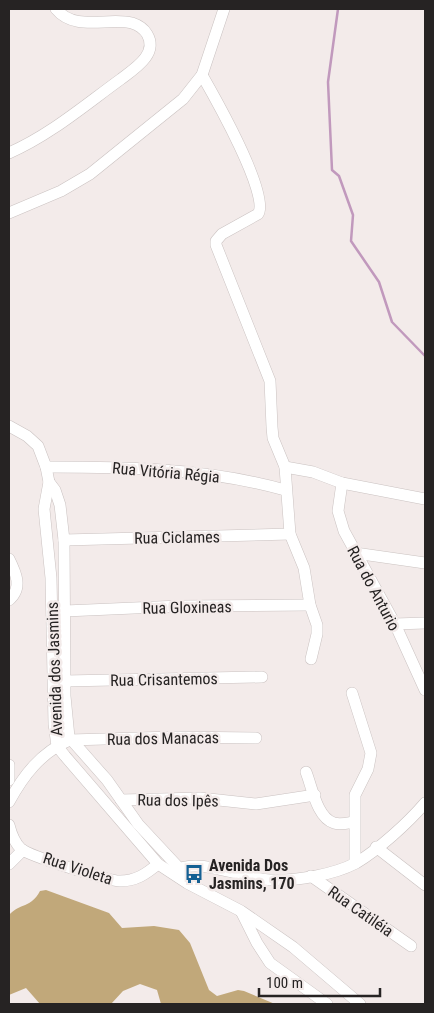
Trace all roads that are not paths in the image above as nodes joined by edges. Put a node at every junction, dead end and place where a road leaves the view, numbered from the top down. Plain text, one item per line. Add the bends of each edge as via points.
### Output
1 (56, 9) edge
2 (224, 9) edge
3 (202, 75) junction
4 (9, 153) edge
5 (9, 213) edge
6 (9, 426) edge
7 (46, 467) junction
8 (285, 467) junction
9 (49, 482) junction
10 (342, 483) junction
11 (285, 490) junction
12 (425, 499) edge
13 (290, 534) junction
14 (64, 540) junction
15 (355, 553) junction
16 (9, 559) edge
17 (425, 563) edge
18 (9, 600) edge
19 (310, 605) junction
20 (65, 612) junction
21 (425, 623) edge
22 (395, 624) junction
23 (312, 659) dead end
24 (262, 676) dead end
25 (65, 681) junction
26 (425, 689) edge
27 (352, 693) dead end
28 (256, 738) dead end
29 (70, 740) junction
30 (57, 746) junction
31 (9, 765) edge
32 (306, 772) dead end
33 (9, 780) edge
34 (315, 795) junction
35 (121, 800) junction
36 (9, 802) edge
37 (423, 809) edge
38 (354, 822) junction
39 (9, 825) edge
40 (9, 840) edge
41 (376, 847) junction
42 (22, 849) junction
43 (355, 863) junction
44 (9, 864) edge
45 (158, 864) junction
46 (175, 872) junction
47 (311, 876) junction
48 (425, 885) edge
49 (242, 912) junction
50 (411, 946) dead end
51 (327, 1004) edge
52 (360, 1004) edge

1 - 4 street via 66,18 80,21 134,23 150,40 148,53 134,69 51,130
2 - 3 street
3 - 5 street via 183,99 90,174 61,191
3 - 8 street via 239,144 260,202 258,214 222,234 216,245 270,380 273,438
6 - 7 street, Avenida dos Jasmins via 38,446
7 - 9 street, Avenida dos Jasmins
7 - 11 street, Rua Vitória Régia via 157,469 240,479
8 - 10 street via 313,472
8 - 11 street
9 - 14 street, Avenida dos Jasmins via 59,498
9 - 30 street, Avenida dos Jasmins via 44,509 50,553
10 - 12 street
10 - 15 street, Rua do Anturio via 338,511
11 - 13 street
13 - 14 street, Rua Ciclames
13 - 19 street via 304,568
14 - 20 street, Avenida dos Jasmins
15 - 17 street
15 - 22 street, Rua do Anturio
16 - 18 street via 18,582
19 - 20 street, Rua Gloxineas via 180,606
19 - 23 street via 317,634
20 - 25 street, Avenida dos Jasmins
21 - 22 street
22 - 26 street, Rua do Anturio
24 - 25 street, Rua Crisantemos
25 - 29 street, Avenida dos Jasmins via 66,726
27 - 38 street via 371,753 368,768 355,795
28 - 29 street, Rua dos Manacas
29 - 30 street
29 - 35 street, Avenida dos Jasmins
30 - 36 street via 27,773
30 - 45 street, Avenida dos Jasmins
31 - 33 street
32 - 34 street
34 - 35 street, Rua dos Ipês via 272,803 200,798
34 - 38 street via 327,820 338,824
35 - 46 street, Avenida dos Jasmins
37 - 41 street
38 - 43 street
39 - 42 street via 13,838
40 - 42 street, Rua Violeta
41 - 43 street
41 - 48 street
42 - 44 street
42 - 45 street, Rua Violeta via 99,877 120,881 141,878
43 - 47 street
45 - 46 street, Avenida dos Jasmins
46 - 47 street via 202,867 268,880
46 - 49 street, Avenida dos Jasmins
47 - 50 street, Rua Catiléia
49 - 51 street via 270,963
49 - 52 street, Avenida dos Jasmins via 293,947

